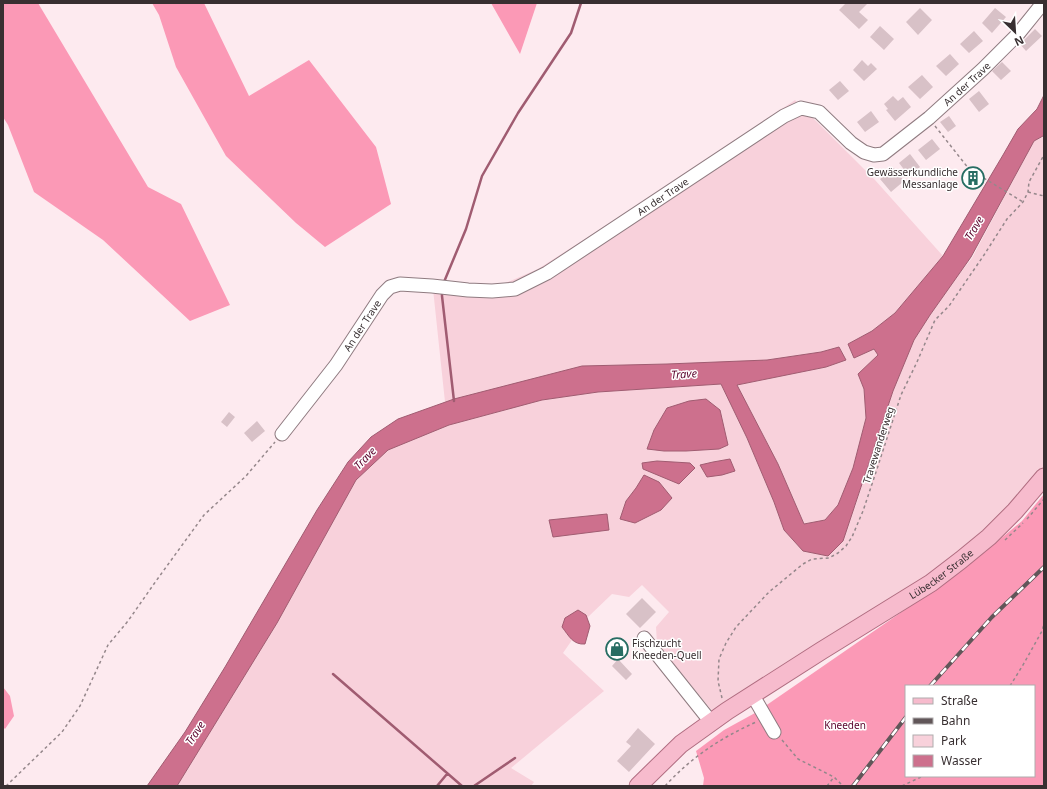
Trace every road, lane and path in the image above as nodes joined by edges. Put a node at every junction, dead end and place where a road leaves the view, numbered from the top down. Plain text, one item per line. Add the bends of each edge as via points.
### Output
1 (1043, 3) edge
2 (929, 118) junction
3 (1044, 155) edge
4 (1028, 192) junction
5 (1044, 196) edge
6 (1023, 202) junction
7 (282, 434) joint
8 (1044, 477) edge
9 (1044, 624) edge
10 (1042, 631) junction
11 (1044, 633) edge
12 (644, 638) dead end
13 (1011, 685) edge
14 (752, 694) junction
15 (727, 710) junction
16 (765, 718) junction
17 (711, 722) junction
18 (774, 732) joint
19 (834, 777) junction
20 (921, 777) edge
21 (6, 786) edge
22 (638, 786) edge
23 (665, 786) edge
24 (826, 786) edge
25 (843, 786) edge
26 (902, 786) edge

1 - 2 street, An der Trave via 1018,34
2 - 6 path via 969,169
2 - 7 street, An der Trave via 883,154 874,155 851,143 819,112 801,108 784,116 547,273 515,289 468,290 400,284 390,287 382,295 336,365
3 - 4 path, Travewanderweg via 1029,182
4 - 5 path
4 - 6 path, Travewanderweg
6 - 15 path, Travewanderweg via 1007,219 949,306 935,320 901,395 872,485 846,546 829,558 812,559 803,564 769,592 736,627 726,643 719,659 718,681
7 - 21 path via 246,476 204,515 108,646 80,706 62,732
8 - 14 main road, Lübecker Straße via 989,537 931,583
9 - 10 path
10 - 11 path
10 - 13 path
12 - 17 street
14 - 15 main road, Lübecker Straße
14 - 16 street
15 - 17 main road
16 - 18 street
16 - 23 path via 702,752
17 - 22 main road via 681,744
18 - 19 path via 798,759
19 - 24 path
19 - 25 path
20 - 26 path

